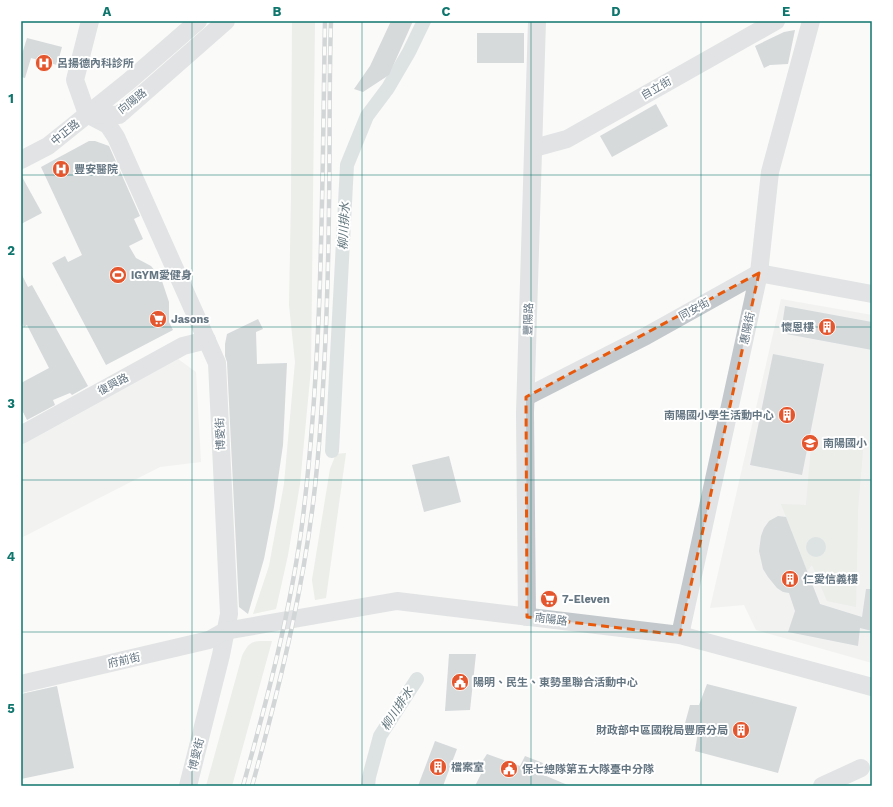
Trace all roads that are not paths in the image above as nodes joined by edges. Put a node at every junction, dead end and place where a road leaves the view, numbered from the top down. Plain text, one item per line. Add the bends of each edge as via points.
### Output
1 (90, 21) edge
2 (198, 21) edge
3 (226, 21) edge
4 (537, 21) edge
5 (776, 21) edge
6 (811, 21) edge
7 (87, 114) junction
8 (534, 148) junction
9 (21, 160) edge
10 (759, 273) junction
11 (872, 294) edge
12 (207, 340) junction
13 (526, 396) junction
14 (21, 435) edge
15 (526, 616) junction
16 (225, 631) junction
17 (680, 635) junction
18 (21, 684) edge
19 (872, 687) edge
20 (861, 768) dead end
21 (188, 786) edge
22 (822, 786) edge

1 - 7 street, 中正路 via 75,80
2 - 7 street, 向陽路
3 - 7 street, 向陽路 via 119,115
4 - 8 street, 豐陽路
5 - 8 street, 自立街 via 567,139
6 - 10 street, 惠陽街 via 770,172
7 - 9 street, 中正路 via 48,146
7 - 12 street, 博愛街 via 108,125 116,137
8 - 13 street, 豐陽路
10 - 11 street
10 - 13 street, 同安街 via 646,336
10 - 17 street, 惠陽街
12 - 14 street, 復興路 via 183,346
12 - 16 street, 博愛街 via 217,363 229,614
13 - 15 street, 豐陽路
15 - 16 street, 南陽路 via 397,601
15 - 17 street, 南陽路
16 - 18 street, 府前街 via 209,640
16 - 21 street, 博愛街
17 - 19 street, 南陽路
20 - 22 street

